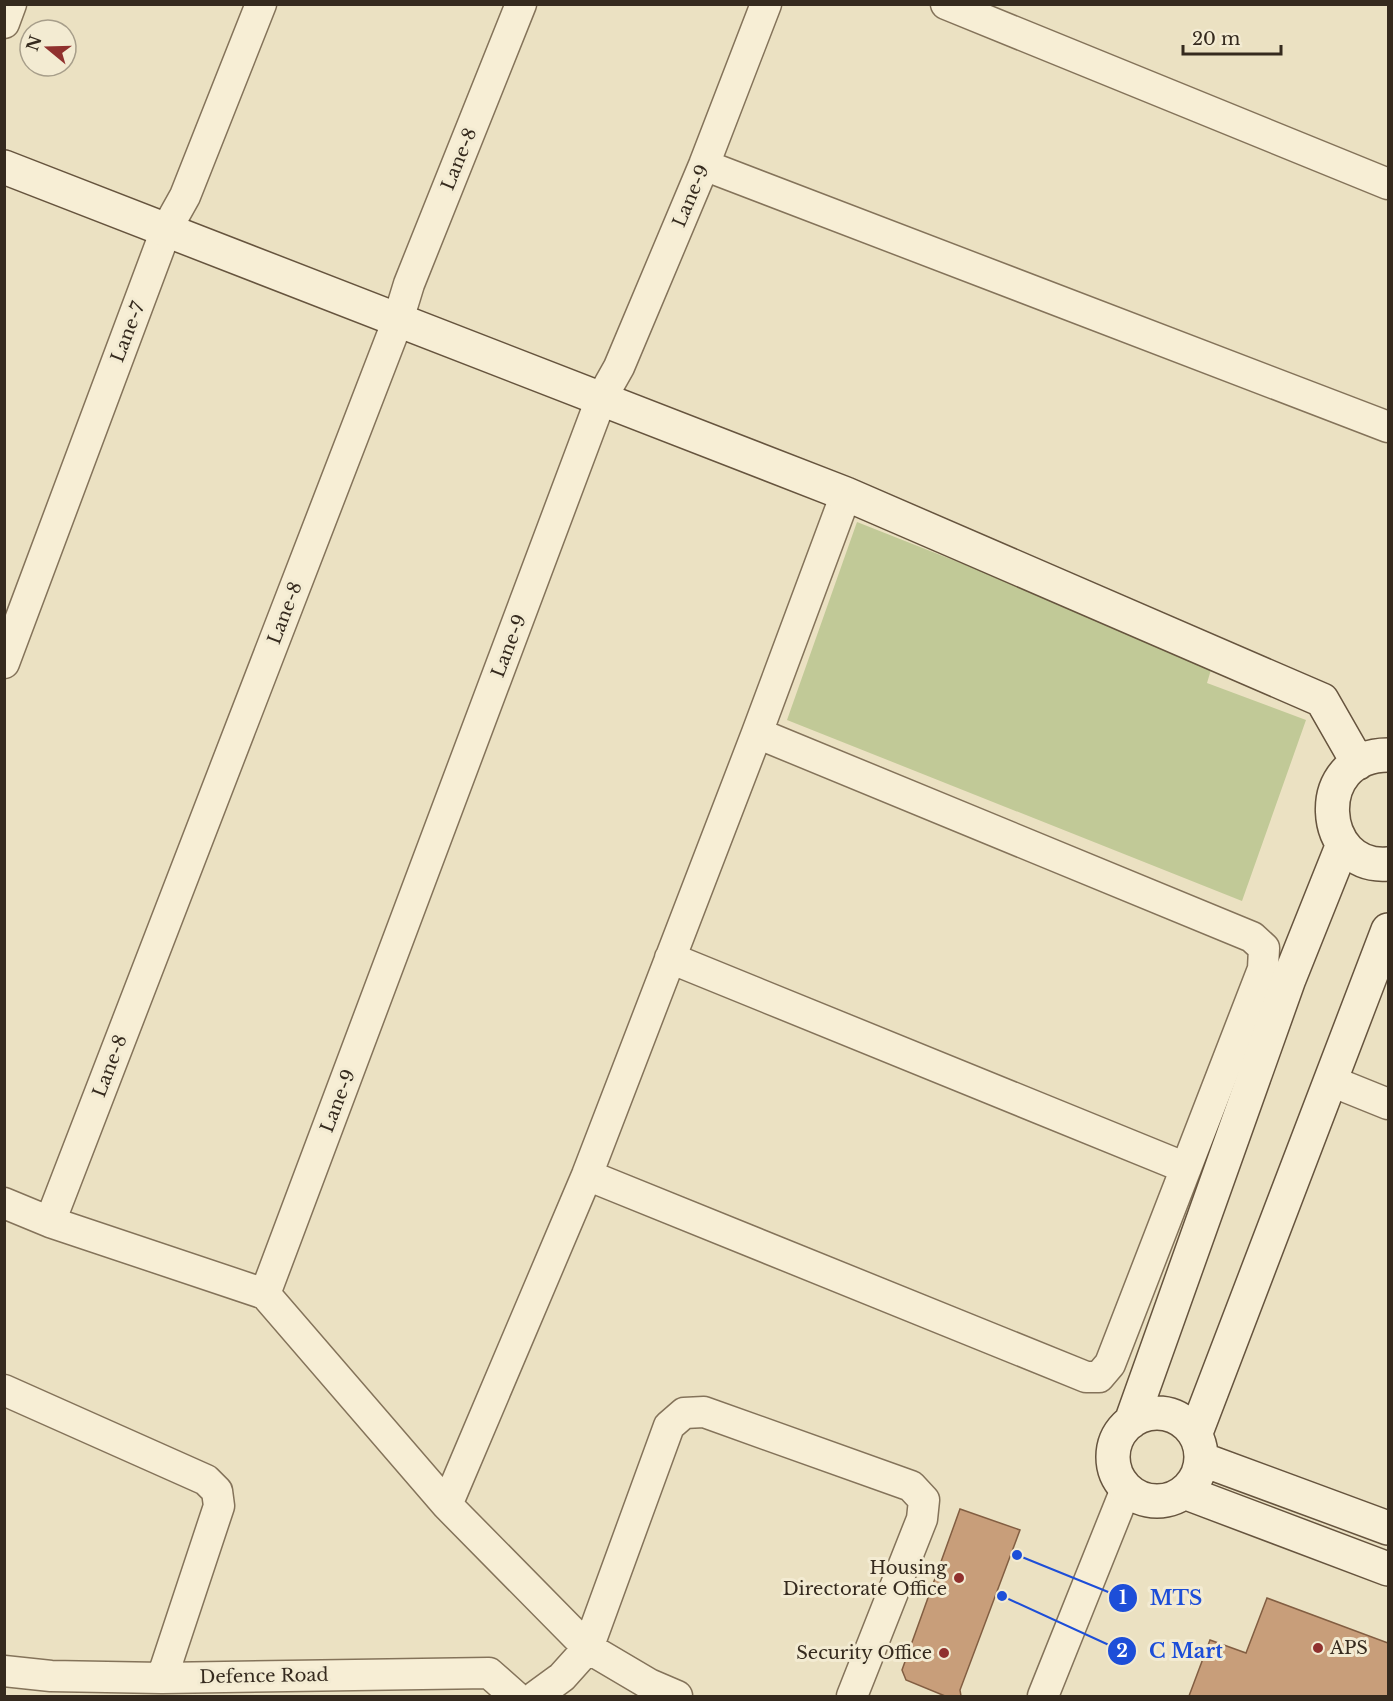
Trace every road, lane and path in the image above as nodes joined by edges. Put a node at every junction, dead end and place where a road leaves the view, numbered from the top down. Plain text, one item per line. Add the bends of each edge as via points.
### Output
1 (11, 4) edge
2 (261, 4) edge
3 (521, 4) edge
4 (766, 4) edge
5 (946, 4) edge
6 (4, 22) edge
7 (704, 165) junction
8 (4, 167) edge
9 (1389, 184) edge
10 (166, 230) junction
11 (398, 320) junction
12 (601, 399) junction
13 (1389, 427) edge
14 (846, 494) junction
15 (4, 663) edge
16 (757, 733) junction
17 (1373, 759) edge
18 (1343, 844) junction
19 (1389, 864) edge
20 (1389, 930) edge
21 (670, 958) junction
22 (1331, 1081) junction
23 (1389, 1104) edge
24 (1186, 1168) junction
25 (587, 1175) junction
26 (4, 1203) edge
27 (50, 1222) junction
28 (266, 1294) junction
29 (4, 1390) edge
30 (1131, 1422) junction
31 (1198, 1447) junction
32 (1126, 1489) junction
33 (1184, 1492) junction
34 (447, 1505) junction
35 (1389, 1528) edge
36 (1389, 1569) edge
37 (588, 1648) junction
38 (4, 1671) edge
39 (162, 1678) junction
40 (48, 1686) edge
41 (231, 1686) edge
42 (515, 1696) edge
43 (536, 1696) edge
44 (677, 1696) edge
45 (852, 1696) edge
46 (1043, 1696) edge

1 - 6 street
2 - 10 street, Lane-7 via 185,196
3 - 11 street, Lane-8
4 - 7 street, Lane-9
5 - 9 street
7 - 12 street, Lane-9 via 619,367
7 - 13 street
8 - 10 street
10 - 11 street
10 - 15 street, Lane-7
11 - 12 street
11 - 27 street, Lane-8
12 - 14 street
12 - 28 street, Lane-9
14 - 16 street
14 - 17 street via 1322,700
16 - 21 street
16 - 24 street via 1252,938 1264,948 1263,969
17 - 18 street via 1346,773 1337,785 1332,815
18 - 19 street via 1369,862
18 - 30 street via 1289,979
20 - 22 street
21 - 24 street
21 - 25 street
22 - 23 street
22 - 31 street
24 - 25 street via 1110,1364 1100,1377 1086,1377
25 - 34 street
26 - 27 street
27 - 28 street
28 - 34 street
29 - 39 street via 206,1480 217,1491 219,1506
30 - 31 street via 1154,1414 1177,1418 1187,1425
30 - 32 street via 1116,1442 1113,1455 1114,1467
31 - 33 street via 1199,1471
31 - 35 street
32 - 33 street via 1149,1501 1173,1498
32 - 46 street
33 - 36 street
34 - 37 street
37 - 43 street via 562,1677
37 - 44 street
37 - 45 street via 669,1426 684,1413 704,1412 911,1486 924,1500 922,1519
38 - 40 street, Defence Road
39 - 40 street, Defence Road
39 - 41 street, Defence Road
41 - 42 street, Defence Road via 489,1673

